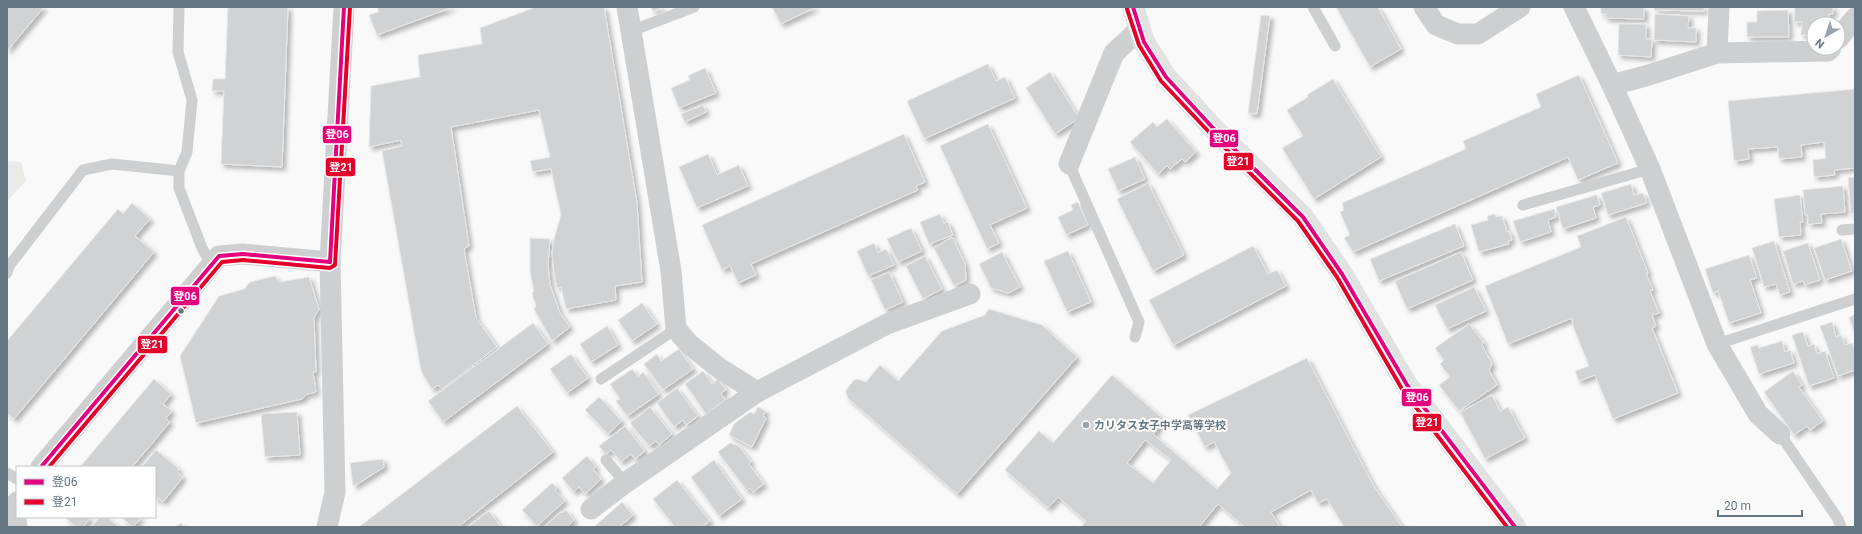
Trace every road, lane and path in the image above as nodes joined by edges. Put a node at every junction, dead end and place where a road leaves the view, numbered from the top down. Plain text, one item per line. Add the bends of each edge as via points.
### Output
1 (179, 7) edge
2 (344, 7) edge
3 (627, 7) edge
4 (694, 7) edge
5 (1133, 7) edge
6 (1313, 7) edge
7 (1424, 7) edge
8 (1520, 7) edge
9 (1574, 7) edge
10 (1719, 7) edge
11 (1855, 18) edge
12 (1140, 29) junction
13 (1846, 29) edge
14 (631, 31) junction
15 (1335, 46) dead end
16 (1806, 51) edge
17 (1717, 53) junction
18 (1612, 85) junction
19 (1069, 164) joint
20 (1650, 169) junction
21 (179, 171) junction
22 (1523, 205) dead end
23 (1855, 229) edge
24 (1842, 230) dead end
25 (330, 262) junction
26 (212, 266) junction
27 (7, 274) edge
28 (970, 294) dead end
29 (1855, 299) edge
30 (676, 330) junction
31 (1135, 336) dead end
32 (1716, 344) junction
33 (601, 379) dead end
34 (757, 392) junction
35 (1780, 434) joint
36 (606, 460) dead end
37 (42, 466) edge
38 (7, 473) edge
39 (16, 478) edge
40 (625, 483) junction
41 (16, 504) edge
42 (592, 509) dead end
43 (17, 527) edge
44 (327, 527) edge
45 (1514, 527) edge
46 (1841, 527) edge

1 - 21 lane via 178,52 192,100 187,152
2 - 25 street
3 - 14 street
4 - 14 lane
5 - 12 street
6 - 15 lane
7 - 8 street via 1436,25 1458,34 1478,34
9 - 18 street
10 - 17 street
11 - 13 street
12 - 19 street via 1114,53
12 - 45 street via 1144,42 1166,77 1213,128 1303,217 1342,274 1407,385
14 - 30 street via 671,271
16 - 17 street
17 - 18 street via 1649,76
18 - 20 street
19 - 31 lane via 1139,322
20 - 22 lane
20 - 32 street
21 - 26 lane via 179,188 202,248
21 - 27 lane via 112,164 83,170 9,266
23 - 24 lane
25 - 26 street via 243,254 219,256
25 - 44 street via 335,492
26 - 37 street
28 - 34 street via 887,324
29 - 32 lane
30 - 33 lane
30 - 34 street via 719,368
32 - 35 street via 1758,414
34 - 40 street
35 - 46 lane
36 - 40 lane
38 - 39 lane
40 - 42 street
41 - 43 street via 14,508

